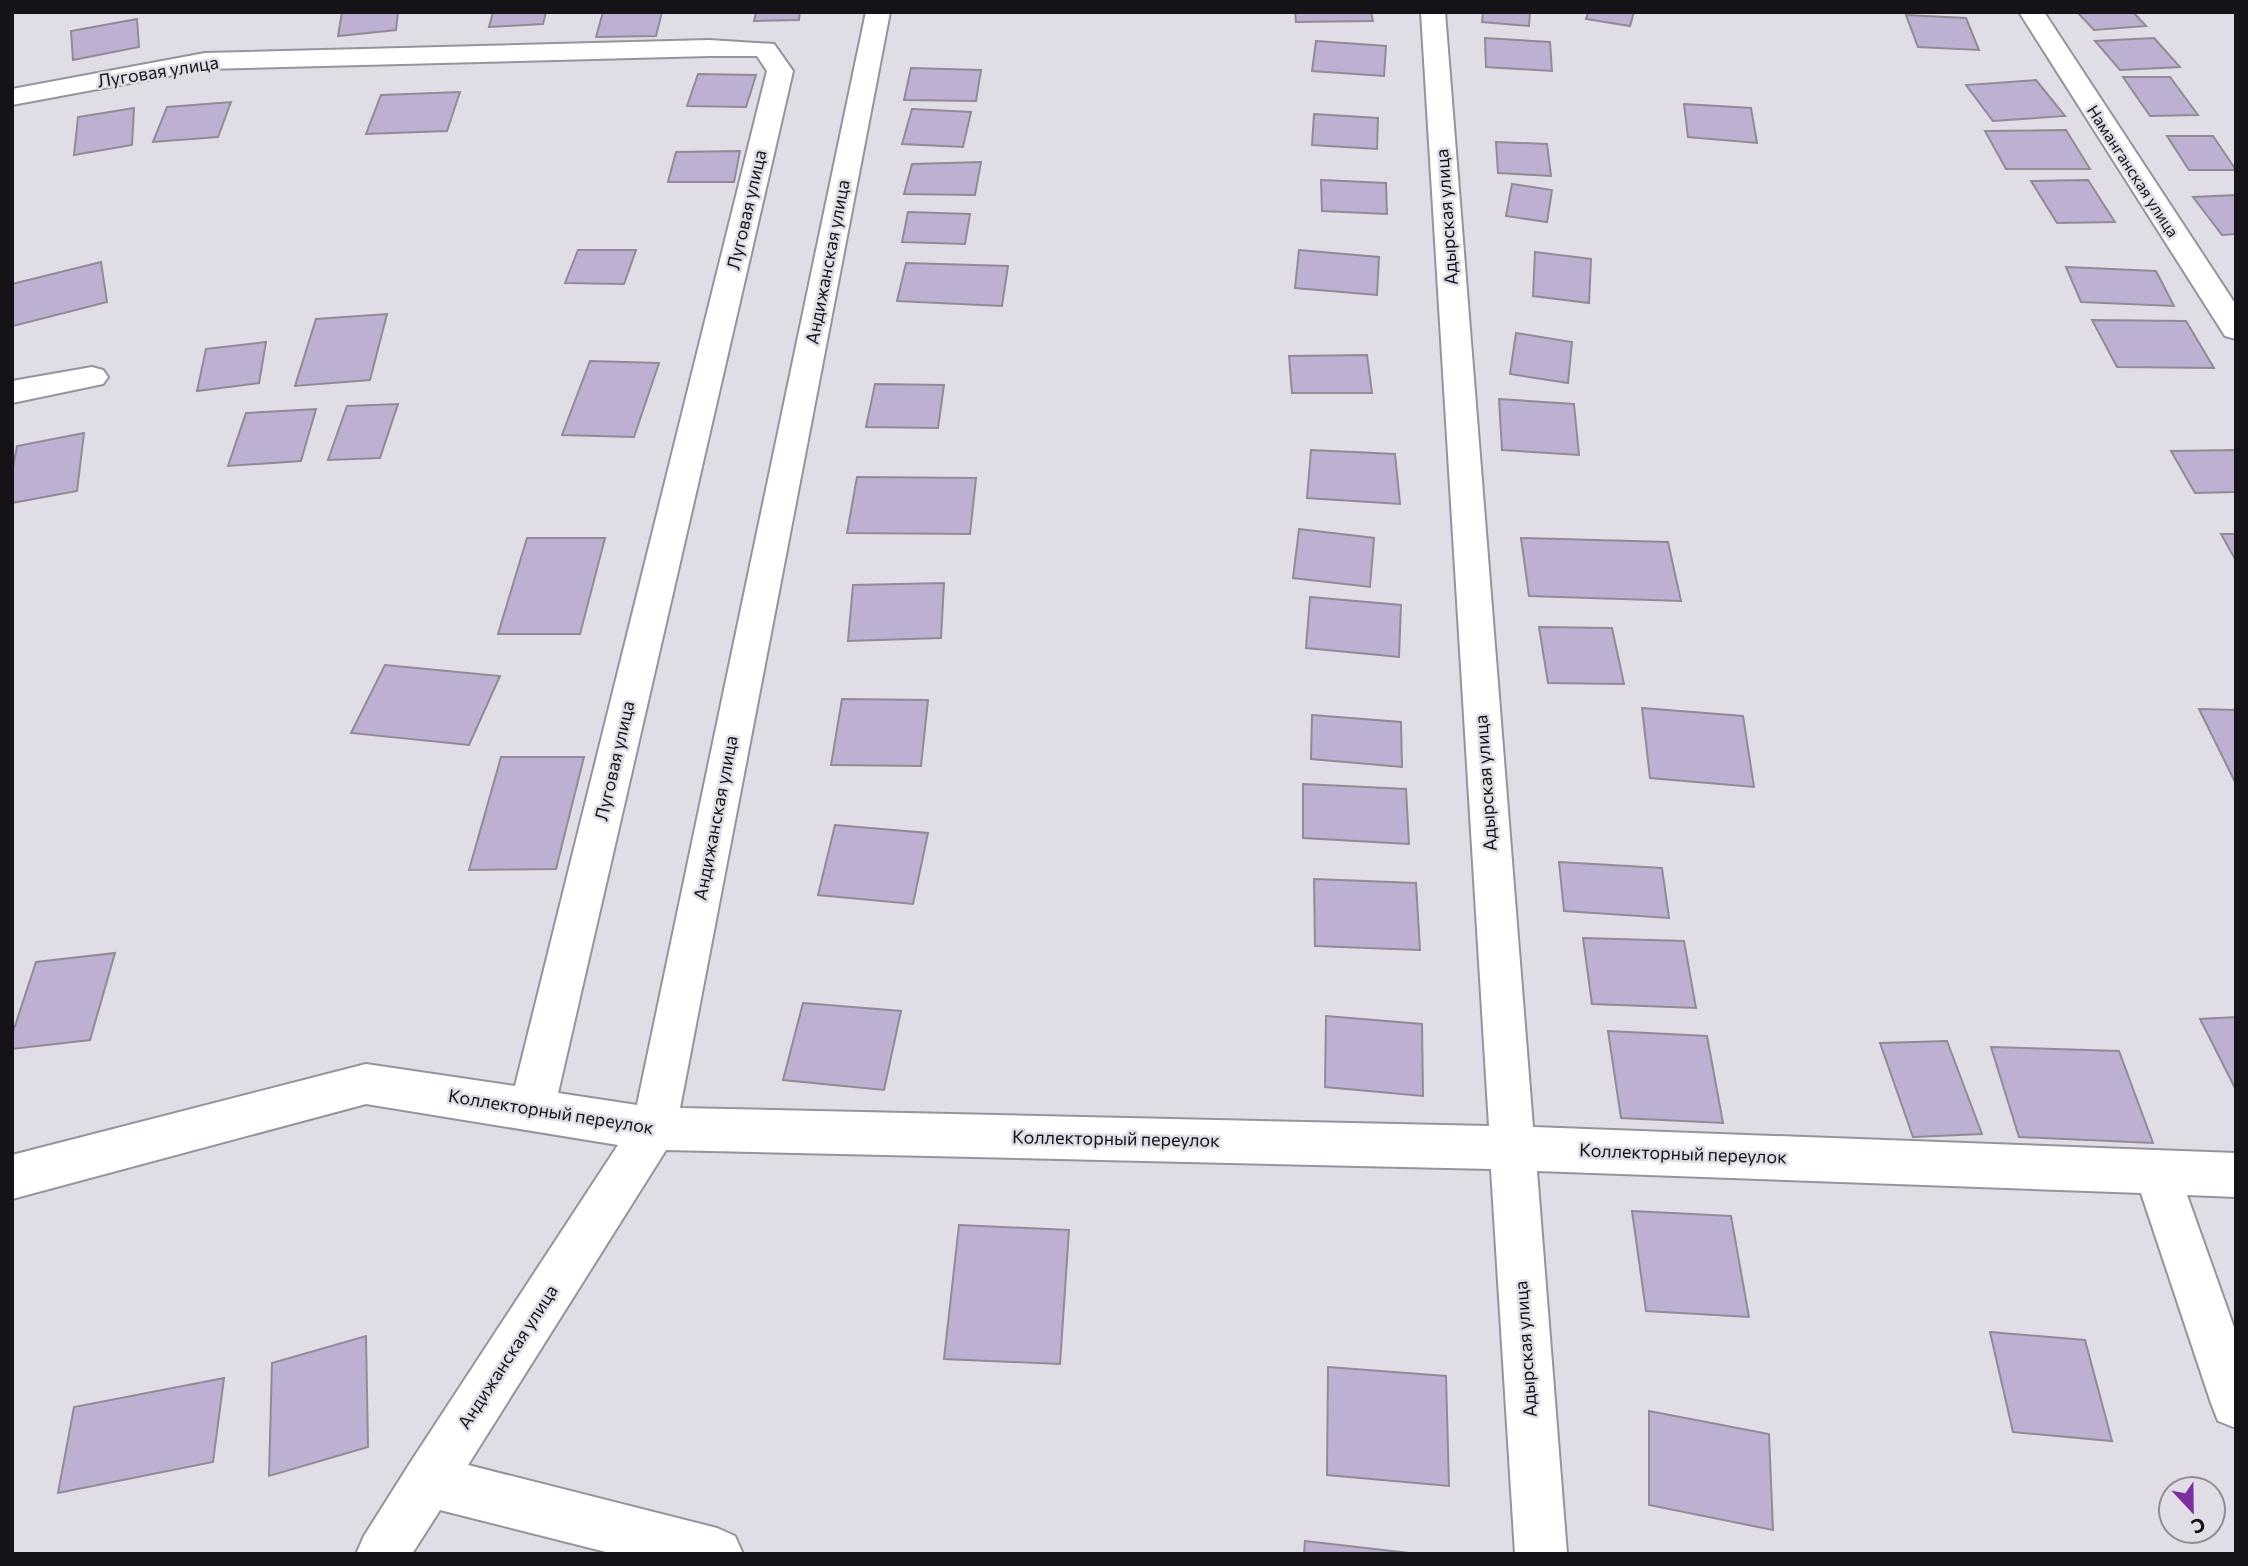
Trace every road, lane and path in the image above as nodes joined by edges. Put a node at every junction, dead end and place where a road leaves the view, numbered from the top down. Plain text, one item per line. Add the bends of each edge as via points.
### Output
1 (878, 12) edge
2 (1433, 12) edge
3 (2031, 12) edge
4 (12, 97) edge
5 (2236, 329) edge
6 (92, 377) dead end
7 (12, 392) edge
8 (532, 1109) junction
9 (653, 1129) junction
10 (1511, 1148) junction
11 (2156, 1172) junction
12 (2236, 1175) edge
13 (12, 1177) edge
14 (2236, 1403) edge
15 (428, 1481) junction
16 (382, 1554) edge
17 (717, 1554) edge
18 (1541, 1554) edge

1 - 9 street, Андижанская улица
2 - 10 street, Адырская улица
3 - 5 street, Наманганская улица
4 - 8 street, Луговая улица via 219,61 709,48 765,49 780,71
6 - 7 street
8 - 9 street, Коллекторный переулок
8 - 13 street, Коллекторный переулок via 366,1084
9 - 10 street, Коллекторный переулок
9 - 15 street, Андижанская улица
10 - 11 street, Коллекторный переулок
10 - 18 street, Адырская улица
11 - 12 street, Коллекторный переулок
11 - 14 street
15 - 16 street, Андижанская улица
15 - 17 street

